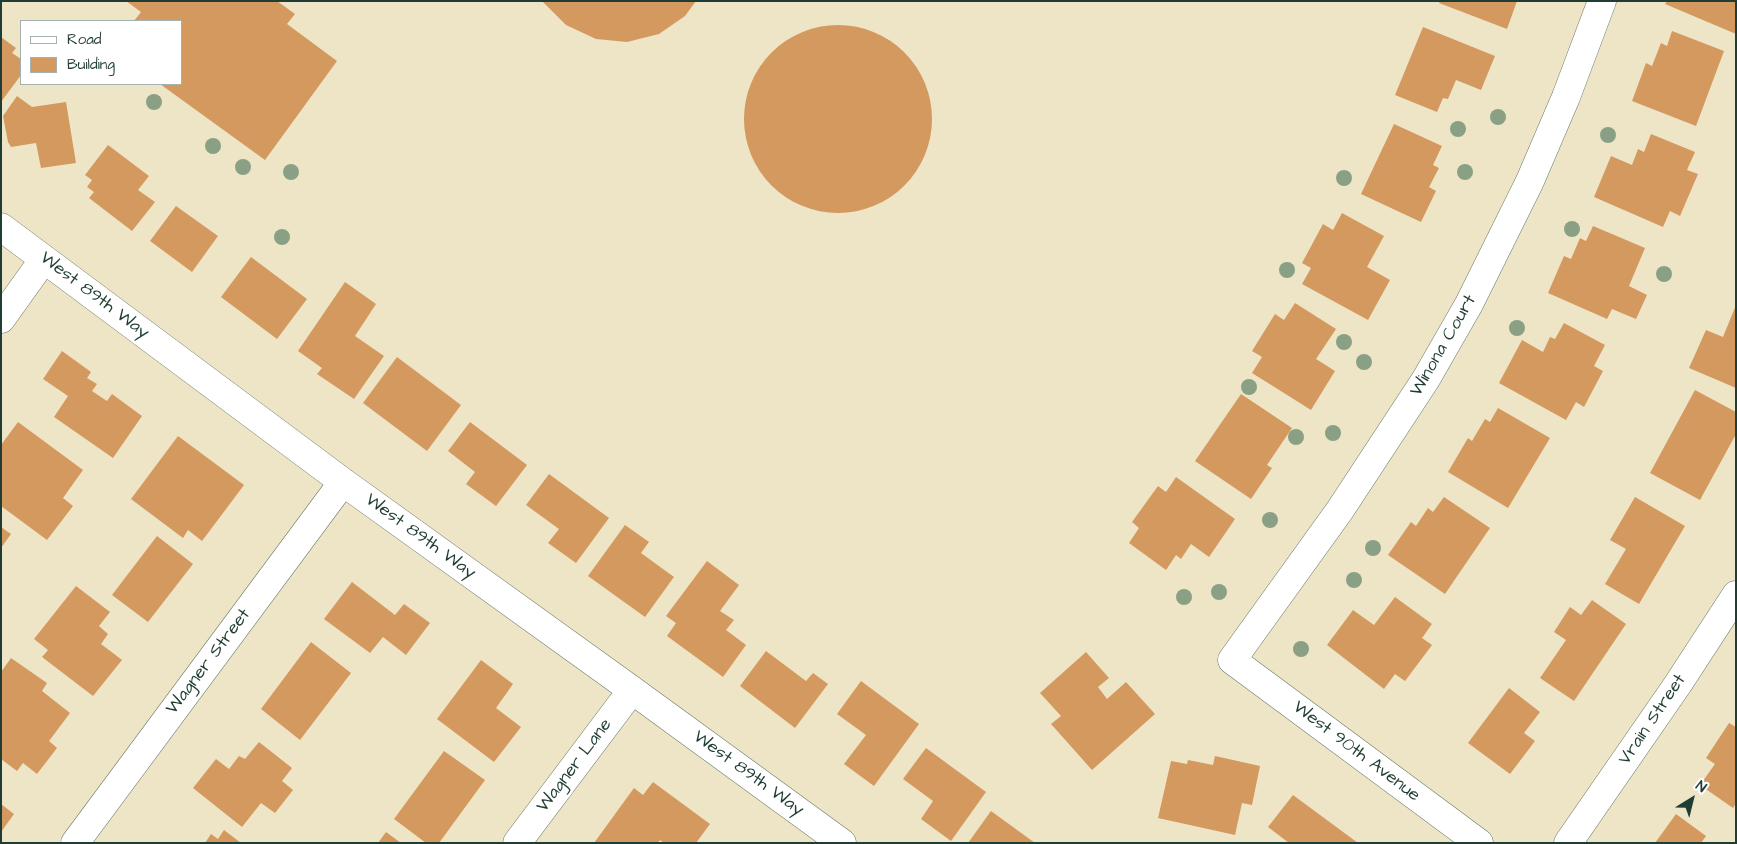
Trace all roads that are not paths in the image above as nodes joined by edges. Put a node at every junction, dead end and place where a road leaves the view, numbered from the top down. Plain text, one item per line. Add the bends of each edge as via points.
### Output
1 (1602, 1) edge
2 (1, 227) edge
3 (44, 259) junction
4 (1, 319) edge
5 (342, 482) junction
6 (1736, 596) edge
7 (1232, 660) joint
8 (632, 690) junction
9 (75, 843) edge
10 (517, 843) edge
11 (842, 843) edge
12 (1479, 843) edge
13 (1568, 843) edge

1 - 7 street, Winona Court via 1563,106 1470,304 1426,379 1340,510
2 - 3 street, West 89th Way
3 - 4 street
3 - 5 street, West 89th Way
5 - 8 street, West 89th Way
5 - 9 street, Wagner Street
6 - 13 street, Vrain Street
7 - 12 street, West 90th Avenue
8 - 10 street, Wagner Lane
8 - 11 street, West 89th Way

